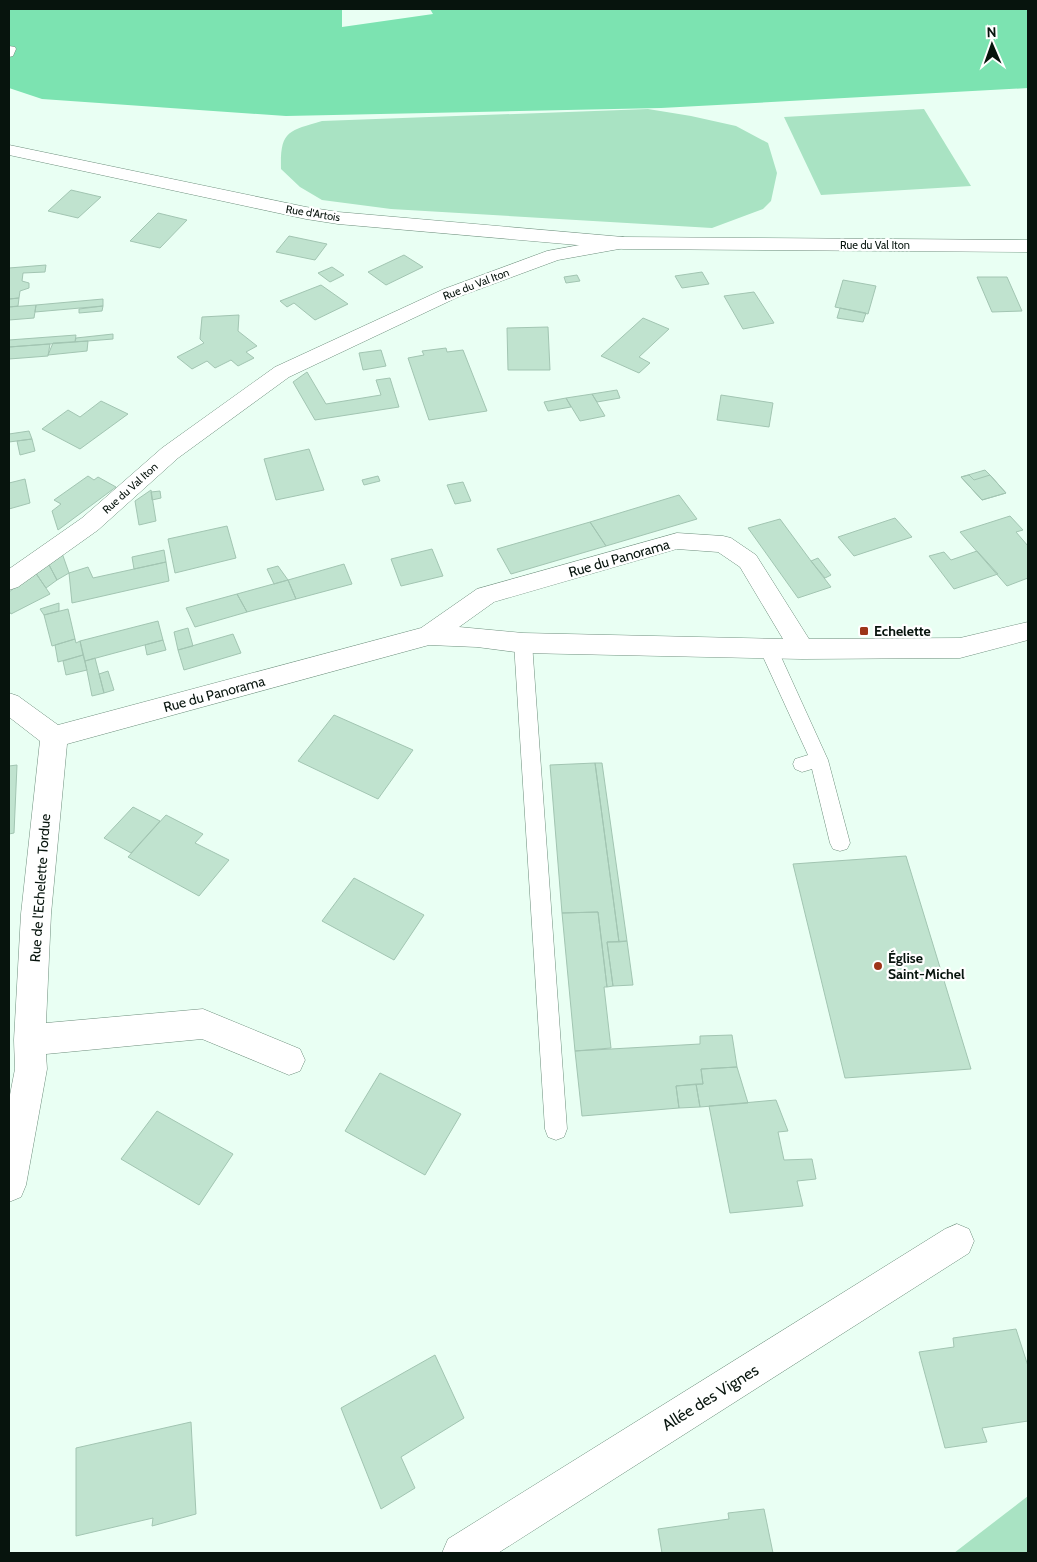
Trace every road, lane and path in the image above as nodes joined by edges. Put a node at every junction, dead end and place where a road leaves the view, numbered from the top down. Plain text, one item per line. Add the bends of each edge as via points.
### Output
1 (9, 150) edge
2 (514, 233) junction
3 (623, 243) junction
4 (1028, 246) edge
5 (524, 266) junction
6 (9, 582) edge
7 (1028, 631) edge
8 (429, 635) junction
9 (523, 643) junction
10 (768, 648) junction
11 (802, 649) junction
12 (9, 703) edge
13 (54, 736) junction
14 (840, 843) dead end
15 (30, 1040) junction
16 (289, 1060) dead end
17 (556, 1128) dead end
18 (9, 1185) edge
19 (957, 1242) dead end
20 (462, 1553) edge

1 - 2 street, Rue d'Artois via 306,214
2 - 3 street, Rue d'Artois
2 - 5 street via 524,239 530,250
3 - 4 street, Rue du Val Iton
3 - 5 street, Rue du Val Iton via 554,255
5 - 6 street, Rue du Val Iton via 418,307 282,372 170,453 90,524
7 - 11 street, Rue du Panorama via 960,648
8 - 9 street, Rue du Panorama
8 - 11 street, Rue du Panorama via 486,595 677,541 723,544 748,561
8 - 13 street, Rue du Panorama
9 - 10 street, Rue du Panorama
9 - 17 lane
10 - 11 street, Rue du Panorama
10 - 14 lane
12 - 13 street
13 - 15 street, Rue de l'Echelette Tordue via 36,914
15 - 16 street via 203,1024
15 - 18 street, Rue de l'Echelette Tordue via 31,1069
19 - 20 street, Allée des Vignes

